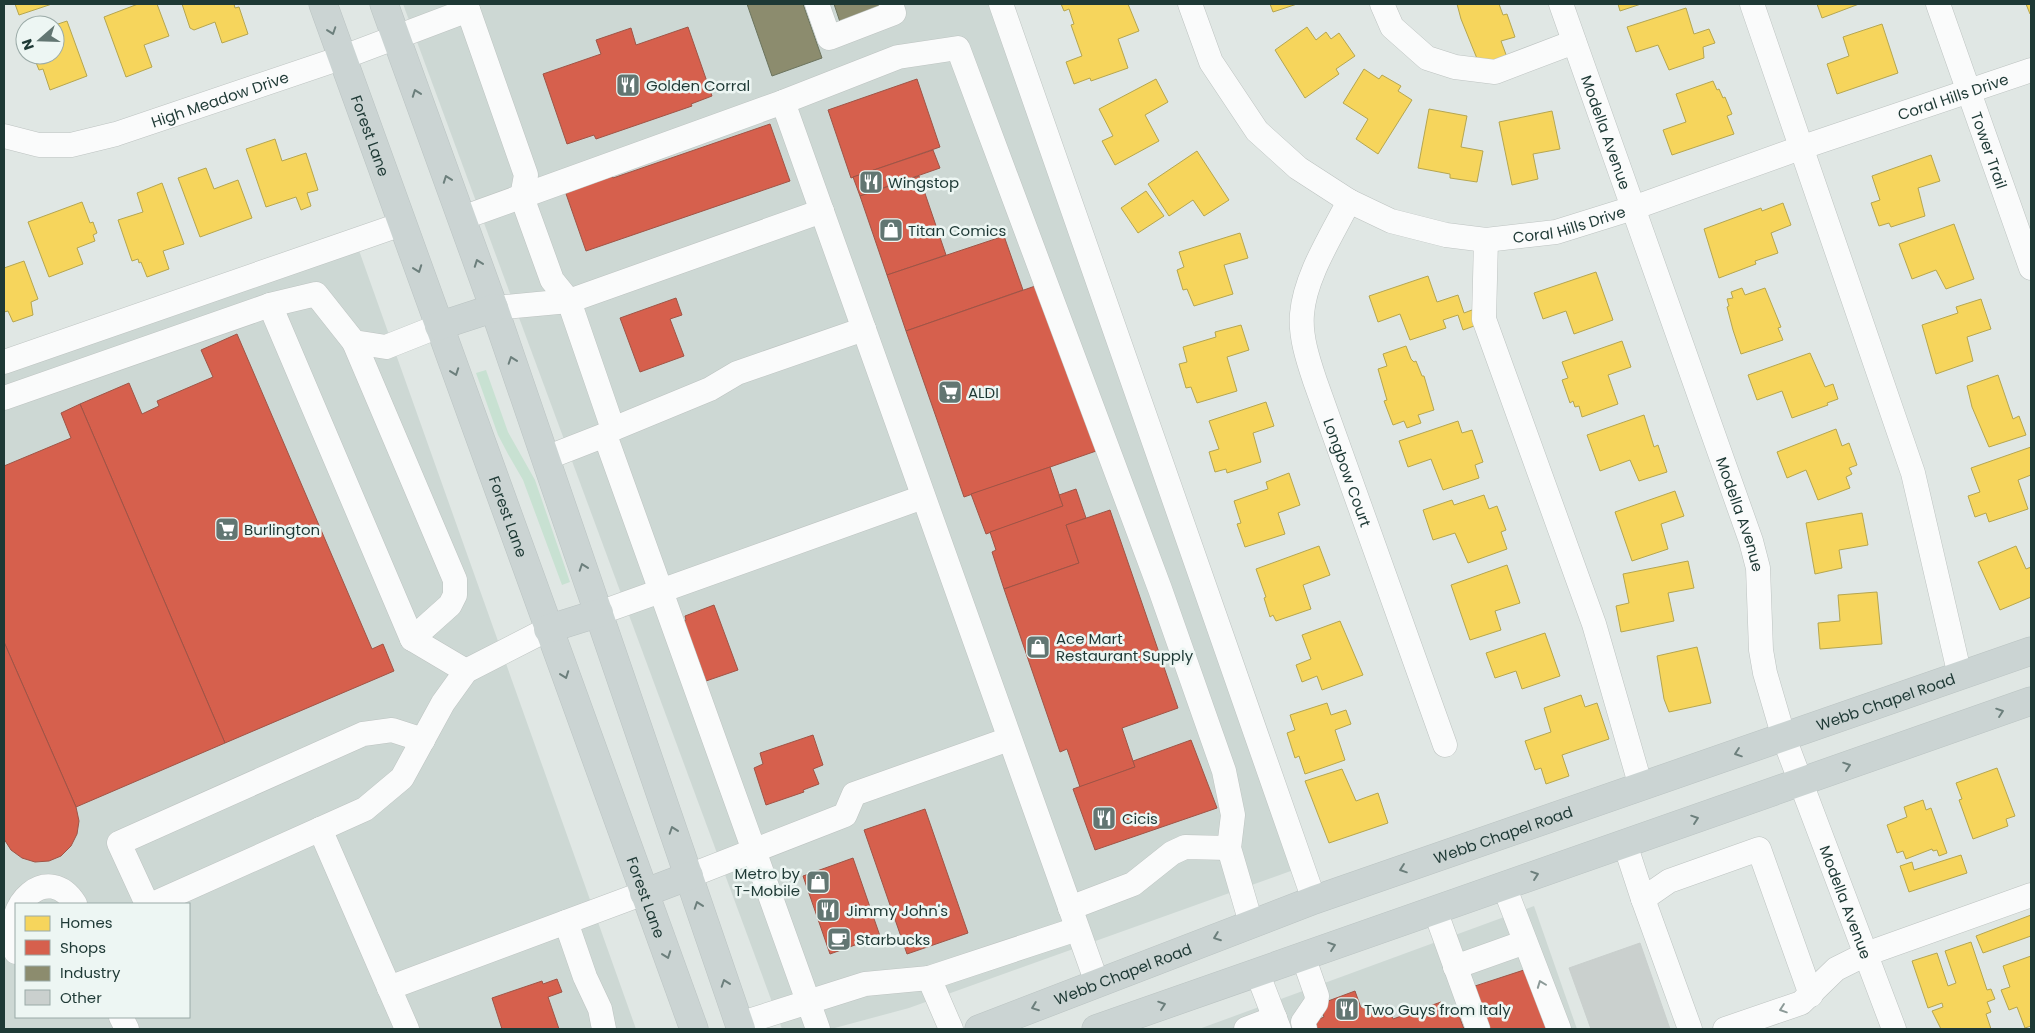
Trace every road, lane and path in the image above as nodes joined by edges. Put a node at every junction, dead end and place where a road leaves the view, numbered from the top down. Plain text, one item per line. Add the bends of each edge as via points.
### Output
1 (323, 4) edge
2 (384, 4) edge
3 (817, 4) edge
4 (890, 4) edge
5 (1001, 4) edge
6 (1190, 4) edge
7 (1382, 4) edge
8 (1561, 4) edge
9 (1752, 4) edge
10 (1938, 4) edge
11 (467, 7) edge
12 (396, 38) junction
13 (1574, 42) junction
14 (341, 58) junction
15 (2031, 70) edge
16 (1968, 92) junction
17 (783, 102) junction
18 (4, 136) edge
19 (1802, 147) junction
20 (522, 197) junction
21 (1348, 201) junction
22 (1632, 208) junction
23 (822, 211) junction
24 (462, 218) junction
25 (402, 224) junction
26 (1486, 240) junction
27 (2031, 268) edge
28 (569, 301) junction
29 (270, 305) junction
30 (494, 308) junction
31 (439, 326) junction
32 (864, 329) junction
33 (354, 342) junction
34 (4, 362) edge
35 (4, 398) edge
36 (609, 432) junction
37 (546, 458) junction
38 (924, 497) junction
39 (660, 591) junction
40 (599, 613) junction
41 (548, 629) junction
42 (412, 639) junction
43 (2031, 651) edge
44 (466, 671) junction
45 (1960, 676) junction
46 (2031, 702) edge
47 (1784, 738) junction
48 (1010, 739) junction
49 (423, 740) junction
50 (1444, 745) dead end
51 (1801, 782) junction
52 (1641, 787) junction
53 (320, 829) junction
54 (1625, 844) junction
55 (1229, 848) junction
56 (754, 851) junction
57 (689, 876) junction
58 (1504, 886) junction
59 (644, 893) junction
60 (2031, 895) edge
61 (1643, 899) junction
62 (1314, 900) junction
63 (74, 903) edge
64 (147, 903) edge
65 (156, 903) edge
66 (1435, 910) junction
67 (1074, 919) junction
68 (566, 922) junction
69 (1251, 924) junction
70 (1525, 942) junction
71 (15, 951) edge
72 (1866, 954) junction
73 (1303, 956) junction
74 (1455, 967) junction
75 (1257, 972) junction
76 (930, 978) junction
77 (1097, 983) junction
78 (389, 988) junction
79 (1811, 994) junction
80 (807, 1002) junction
81 (1277, 1024) edge
82 (740, 1026) edge
83 (1111, 1027) edge
84 (407, 1029) edge
85 (604, 1029) edge
86 (694, 1029) edge
87 (818, 1029) edge
88 (951, 1029) edge
89 (980, 1029) edge
90 (1246, 1029) edge
91 (1305, 1029) edge
92 (1478, 1029) edge
93 (1558, 1029) edge
94 (1690, 1029) edge
95 (1725, 1029) edge
96 (1894, 1029) edge

1 -> 14 main road, Forest Lane
2 - 12 main road
3 - 4 street via 829,38 894,13
5 - 62 street
6 - 21 street, Coral Hills Drive via 1211,62 1257,131 1298,168
7 - 13 street via 1392,27 1427,58 1455,67 1495,72
8 - 13 street, Modella Avenue
9 - 19 street
10 - 16 street, Tower Trail
11 - 12 street, High Meadow Drive
11 - 20 street via 526,175
12 - 14 street, High Meadow Drive
24 -> 12 main road
13 - 22 street, Modella Avenue
14 - 18 street, High Meadow Drive via 116,134 70,145 39,145
14 - 25 main road, Forest Lane
15 - 16 street, Coral Hills Drive
16 - 19 street, Coral Hills Drive
16 - 27 street, Tower Trail
17 - 20 street
17 - 23 street
17 - 55 street via 898,57 958,48 1160,589 1224,771 1233,814
19 - 22 street, Coral Hills Drive
19 - 45 street via 1914,473
20 - 24 street
20 - 28 street via 552,280
21 - 26 street, Coral Hills Drive via 1391,221 1446,235
21 - 50 street, Longbow Court via 1307,285 1302,314 1305,349
22 - 26 street, Coral Hills Drive via 1556,232
22 - 47 street, Modella Avenue via 1751,541 1758,568 1761,650
23 - 28 street
23 - 32 street
30 -> 24 main road
25 -> 31 main road, Forest Lane
25 - 34 street
26 - 52 street via 1484,320 1594,624
28 - 30 street
28 - 36 street
29 - 33 street via 316,294
29 - 35 street
29 - 42 street
30 - 31 main road
37 -> 30 main road
31 - 33 street via 386,347
31 -> 41 main road, Forest Lane
32 - 36 street via 737,373 710,389
32 - 38 street
33 - 42 street via 455,580 455,595 450,605
36 - 37 street
36 - 39 street
40 -> 37 main road
38 - 39 street
38 - 48 street
39 - 40 street
39 - 56 street
40 - 41 main road
57 -> 40 main road
41 - 44 street
41 -> 59 main road, Forest Lane
42 - 44 street
43 - 45 main road, Webb Chapel Road
44 - 49 street
45 - 47 main road, Webb Chapel Road
51 -> 46 main road
47 - 51 street, Modella Avenue
47 -> 52 main road, Webb Chapel Road
48 - 56 street via 854,794 846,815
48 - 67 street
49 - 53 street via 402,778 384,794 365,808
49 - 64 street via 392,730 363,734 119,843
54 -> 51 main road
51 - 72 street, Modella Avenue
52 -> 62 main road, Webb Chapel Road
53 - 65 street
53 - 78 street
58 -> 54 main road
54 - 61 street
55 - 67 street via 1185,846 1133,884
55 - 69 street
56 - 57 street
56 - 80 street
57 - 59 main road
82 -> 57 main road
58 - 66 main road
58 - 70 street
59 - 68 street
59 -> 86 main road, Forest Lane
60 - 72 street
61 - 79 street via 1669,881 1759,850
61 - 94 street
62 - 69 main road, Webb Chapel Road
63 - 71 street via 64,892 52,887 27,889 17,896 5,918 5,931
73 -> 66 main road
66 - 74 street
67 - 76 street
67 - 77 street
68 - 78 street
68 - 85 street via 600,1009
69 -> 77 main road, Webb Chapel Road
70 - 74 street
93 -> 70 street
72 - 79 street via 1836,969
72 - 96 street, Modella Avenue
73 - 75 main road
73 - 91 street via 1317,996 1303,1022
74 - 92 street
75 - 81 street
83 -> 75 main road
76 - 80 street via 865,984
76 - 88 street
77 - 83 main road
77 -> 89 main road, Webb Chapel Road
78 - 84 street
79 -> 95 street via 1801,1003
80 - 82 street
80 - 87 street
81 - 90 street

